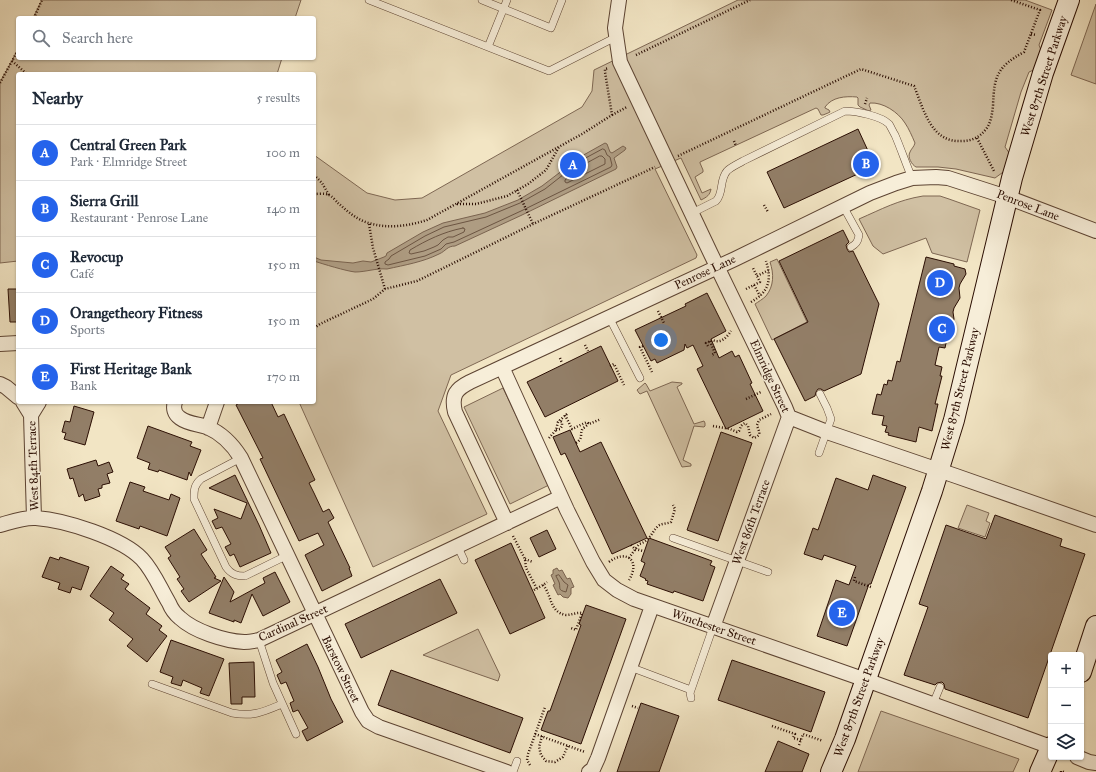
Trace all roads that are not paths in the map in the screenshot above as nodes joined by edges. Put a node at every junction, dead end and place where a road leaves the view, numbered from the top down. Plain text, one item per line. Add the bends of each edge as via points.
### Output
1 (369, 0) edge
2 (482, 0) edge
3 (507, 0) edge
4 (562, 0) edge
5 (619, 0) edge
6 (1069, 0) edge
7 (504, 9) junction
8 (616, 37) junction
9 (488, 47) junction
10 (912, 178) junction
11 (1007, 197) junction
12 (843, 206) junction
13 (692, 213) junction
14 (1096, 231) edge
15 (851, 247) dead end
16 (717, 267) junction
17 (610, 316) junction
18 (16, 343) edge
19 (0, 344) edge
20 (502, 367) junction
21 (640, 378) dead end
22 (0, 384) edge
23 (820, 394) dead end
24 (16, 395) edge
25 (24, 404) edge
26 (38, 404) edge
27 (174, 404) edge
28 (216, 404) edge
29 (31, 415) junction
30 (789, 418) junction
31 (208, 428) junction
32 (827, 432) junction
33 (819, 453) dead end
34 (241, 458) junction
35 (939, 470) junction
36 (561, 497) junction
37 (34, 518) junction
38 (507, 522) junction
39 (0, 525) edge
40 (1096, 526) edge
41 (673, 538) dead end
42 (458, 547) junction
43 (288, 555) junction
44 (464, 560) dead end
45 (737, 562) junction
46 (768, 572) dead end
47 (652, 606) junction
48 (314, 614) junction
49 (1096, 626) edge
50 (713, 627) junction
51 (259, 640) junction
52 (1084, 663) edge
53 (630, 667) junction
54 (866, 680) junction
55 (152, 684) dead end
56 (940, 687) dead end
57 (691, 690) junction
58 (691, 698) dead end
59 (282, 704) junction
60 (933, 704) junction
61 (296, 734) dead end
62 (1048, 746) edge
63 (1048, 754) edge
64 (1084, 759) edge
65 (517, 761) dead end
66 (1096, 763) edge
67 (507, 772) edge
68 (513, 772) edge
69 (590, 772) edge
70 (831, 772) edge
71 (1040, 772) edge

1 - 9 lane
2 - 7 lane
3 - 7 lane
4 - 7 lane via 551,28
5 - 8 street, Elmridge Street
6 - 11 main road, West 87th Street Parkway via 1043,73
7 - 9 lane
8 - 9 lane via 550,72
8 - 13 street, Elmridge Street via 616,64
10 - 11 street, Penrose Lane via 948,178
10 - 12 street, Penrose Lane via 876,190
10 - 13 lane via 891,127 884,120 845,111 727,170 719,198
11 - 14 street, Penrose Lane
11 - 35 main road, West 87th Street Parkway via 956,413
12 - 15 lane via 859,235 856,244
12 - 16 street, Penrose Lane
13 - 16 street, Elmridge Street
16 - 17 street, Penrose Lane
16 - 30 street, Elmridge Street
17 - 20 street, Penrose Lane
17 - 21 lane
18 - 19 street
20 - 36 street, Winchester Street
20 - 38 street, Penrose Lane via 462,386 456,392 454,406
22 - 24 street
23 - 32 lane via 831,419
25 - 29 street, West 84th Terrace
26 - 29 street, West 84th Terrace
27 - 31 street, Barstow Street via 175,413 179,418
28 - 31 street
29 - 37 street, West 84th Terrace
30 - 32 street, Elmridge Street
30 - 45 street, West 86th Terrace
31 - 34 street, Barstow Street via 234,447
32 - 33 lane
32 - 35 street, Elmridge Street
34 - 43 street, Barstow Street
34 - 43 lane via 201,479 194,490 194,499 226,567 230,573 245,576
35 - 40 street, Elmridge Street
35 - 54 main road, West 87th Street Parkway
36 - 38 street, Cardinal Street
36 - 47 street, Winchester Street via 604,580 634,600
37 - 39 street, Cardinal Street
37 - 51 street, Cardinal Street via 68,524 124,544 150,569 179,617 193,627 228,640
38 - 42 street, Cardinal Street
41 - 45 lane
42 - 44 lane
42 - 48 street, Cardinal Street
43 - 48 street, Barstow Street
45 - 46 lane
45 - 50 street, West 86th Terrace
47 - 50 street, Winchester Street
47 - 53 street
48 - 51 street, Cardinal Street
48 - 67 street, Barstow Street via 368,721
49 - 52 main road
50 - 54 street, Winchester Street
50 - 57 lane
51 - 59 lane
53 - 57 lane
53 - 69 street via 598,758
54 - 60 street, Winchester Street
54 - 70 main road, West 87th Street Parkway
55 - 59 lane via 243,715 259,713
56 - 60 lane
57 - 58 lane
59 - 61 lane
60 - 62 street, Winchester Street
63 - 71 main road
64 - 66 street
65 - 68 lane

